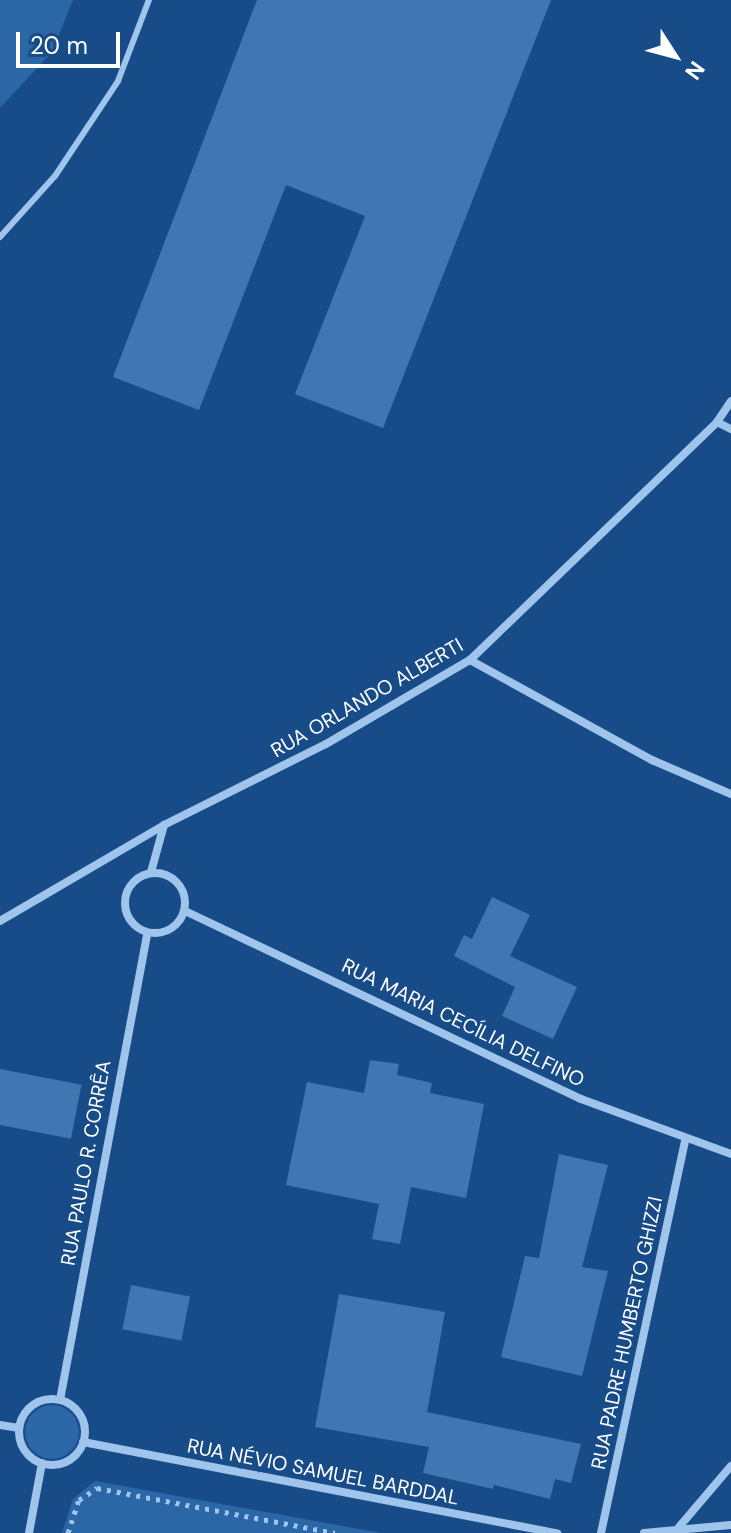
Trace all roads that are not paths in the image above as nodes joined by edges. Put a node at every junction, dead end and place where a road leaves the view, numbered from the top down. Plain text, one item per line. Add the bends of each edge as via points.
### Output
1 (149, 0) edge
2 (0, 237) edge
3 (731, 401) edge
4 (717, 422) junction
5 (731, 429) edge
6 (470, 660) junction
7 (731, 794) edge
8 (164, 825) junction
9 (151, 872) junction
10 (185, 911) junction
11 (0, 921) edge
12 (147, 933) junction
13 (685, 1140) junction
14 (731, 1154) edge
15 (60, 1400) junction
16 (0, 1425) edge
17 (19, 1428) junction
18 (83, 1442) junction
19 (42, 1463) junction
20 (731, 1466) edge
21 (731, 1525) edge
22 (679, 1527) junction
23 (29, 1533) edge
24 (557, 1533) edge
25 (601, 1533) edge
26 (644, 1533) edge

1 - 2 lane via 118,81 55,176
3 - 4 street, RUA ORLANDO ALBERTI
4 - 5 street
4 - 6 street, RUA ORLANDO ALBERTI
6 - 7 street via 652,760
6 - 8 street, RUA ORLANDO ALBERTI via 326,744
8 - 9 street
8 - 11 street, RUA ORLANDO ALBERTI
9 - 10 street via 178,882
9 - 12 street via 136,879 125,900 132,924
10 - 12 street via 163,933
10 - 13 street, RUA MARIA CECÍLIA DELFINO via 581,1099
12 - 15 street, RUA PAULO R. CORRÊA
13 - 14 street, RUA MARIA CECÍLIA DELFINO
13 - 25 street, RUA PADRE HUMBERTO GHIZZI
15 - 17 street via 40,1401 28,1409
15 - 18 street via 83,1421
16 - 17 street
17 - 19 street via 23,1447
18 - 19 street via 64,1462
18 - 24 street, RUA NÉVIO SAMUEL BARDDAL
19 - 23 street
20 - 22 street
21 - 22 street
22 - 26 street

